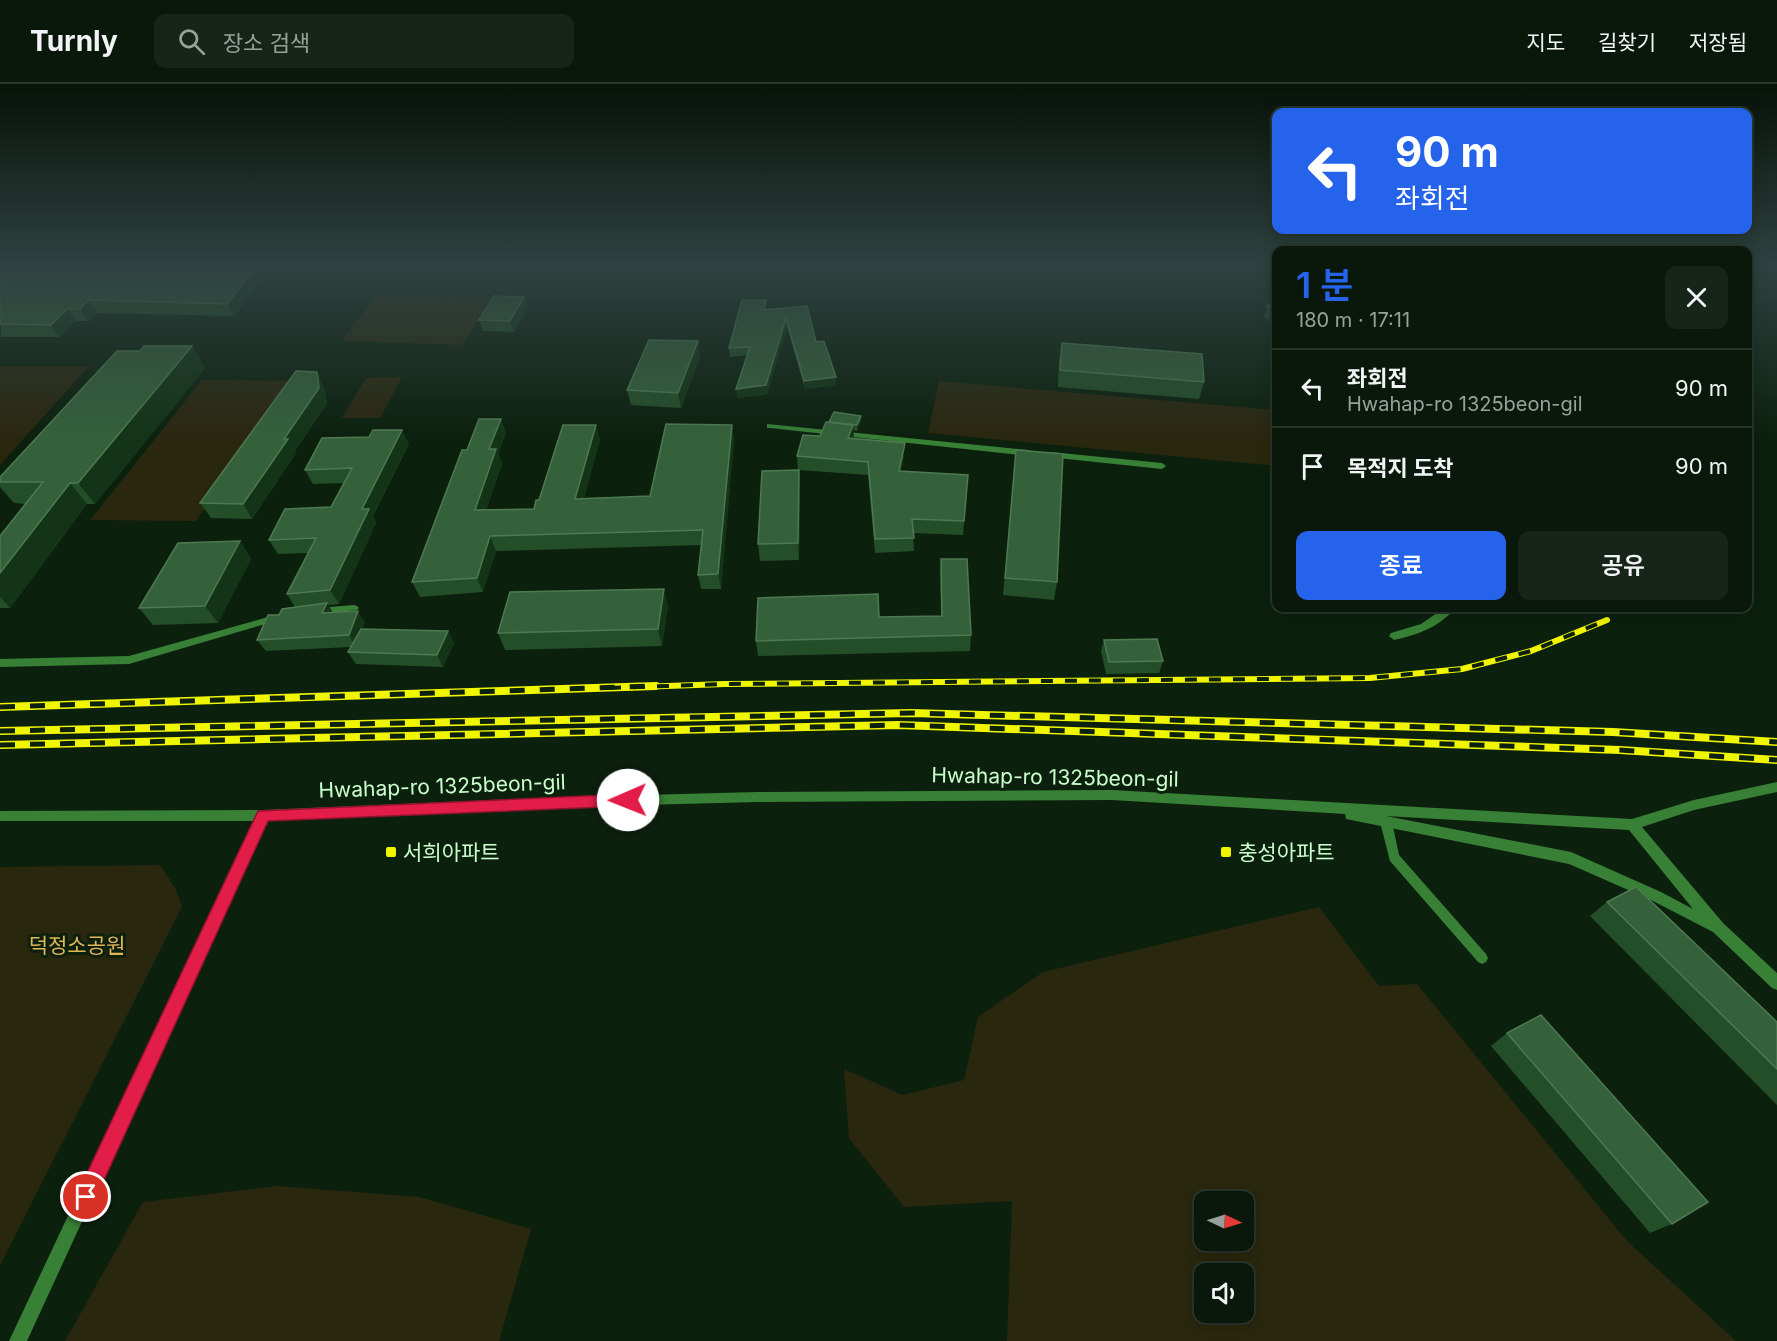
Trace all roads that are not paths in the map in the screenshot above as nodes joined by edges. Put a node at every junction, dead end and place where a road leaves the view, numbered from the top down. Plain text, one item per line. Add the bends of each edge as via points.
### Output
1 (770, 426) dead end
2 (1162, 466) dead end
3 (354, 608) dead end
4 (304, 612) edge
5 (1446, 612) edge
6 (292, 614) edge
7 (1395, 636) dead end
8 (0, 663) edge
9 (1777, 787) edge
10 (1300, 806) junction
11 (263, 815) junction
12 (0, 816) edge
13 (1386, 822) junction
14 (1632, 825) junction
15 (1719, 929) junction
16 (1482, 958) dead end
17 (1777, 982) edge
18 (18, 1341) edge

1 - 2 lane
3 - 4 lane
5 - 7 lane via 1422,629
6 - 8 lane via 129,660
9 - 14 street via 1694,805
10 - 11 street, Hwahap-ro 1325beon-gil via 1112,795 758,797
10 - 13 street
10 - 14 street, Hwahap-ro 1325beon-gil
11 - 12 street, Hwahap-ro 1325beon-gil
11 - 18 street
13 - 15 street via 1571,858
13 - 16 lane via 1394,857
14 - 15 street
15 - 17 street

